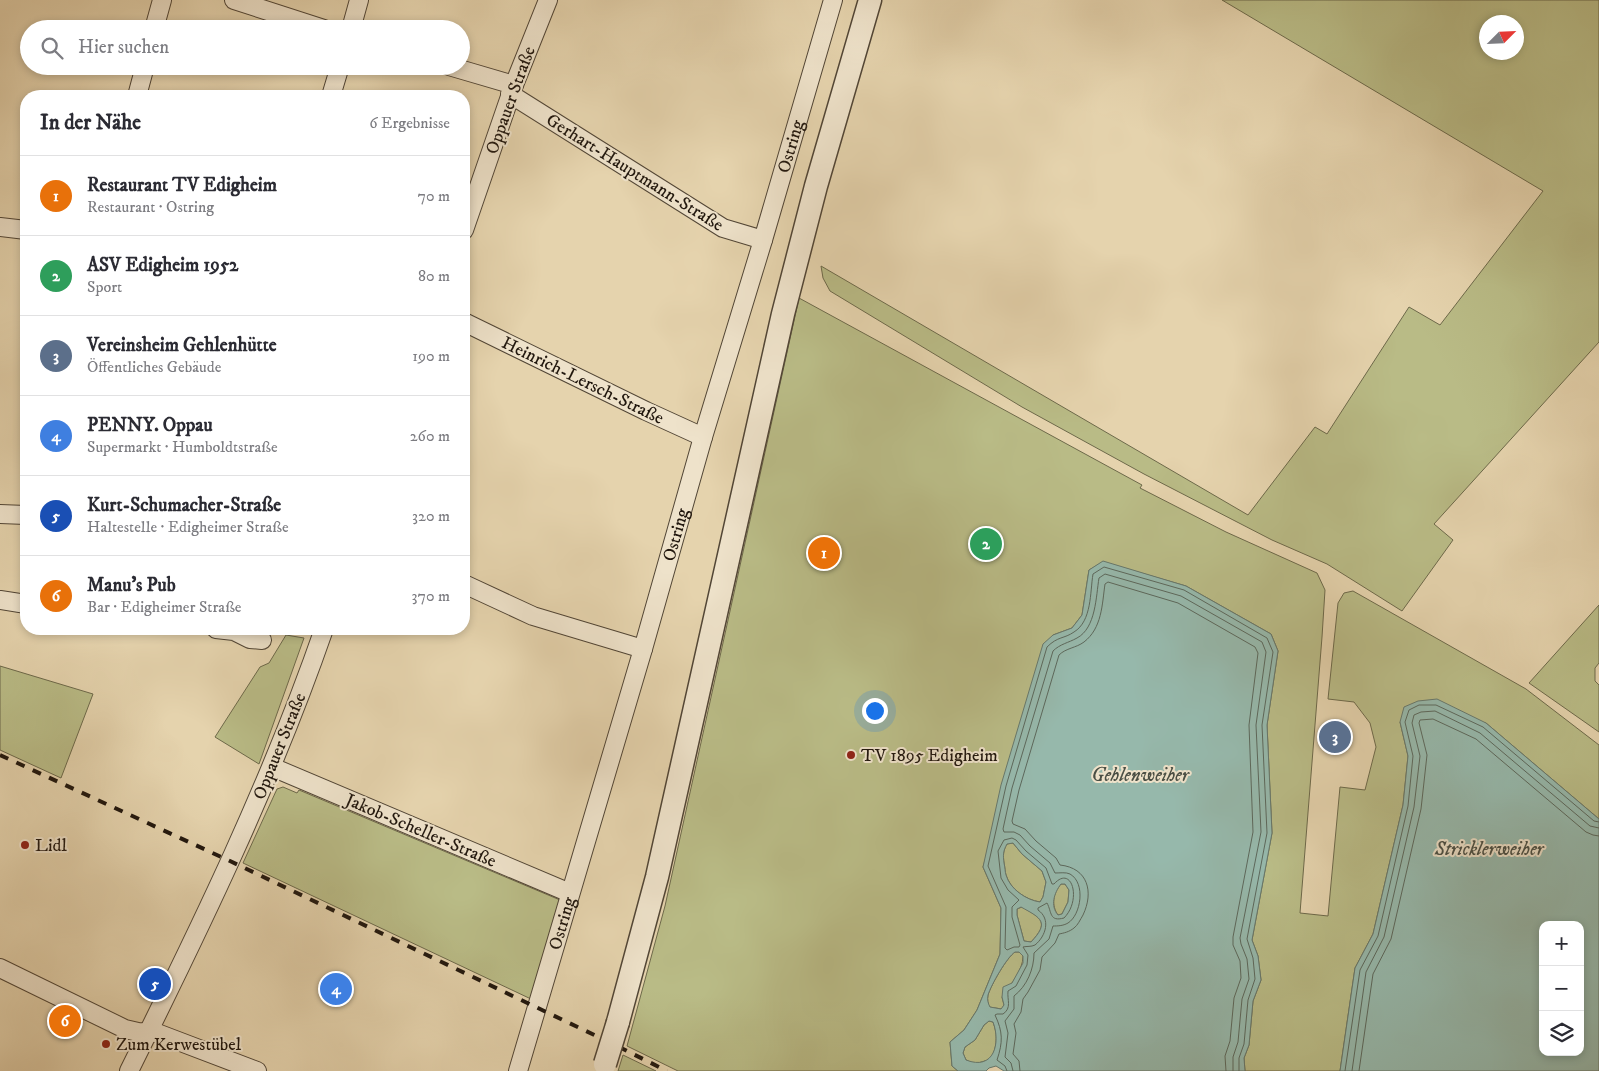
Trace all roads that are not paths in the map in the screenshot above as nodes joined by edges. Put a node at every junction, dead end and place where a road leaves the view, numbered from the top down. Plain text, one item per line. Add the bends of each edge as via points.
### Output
1 (162, 0) edge
2 (234, 0) edge
3 (359, 0) edge
4 (548, 0) edge
5 (833, 0) edge
6 (870, 0) edge
7 (156, 20) edge
8 (296, 20) edge
9 (353, 20) edge
10 (470, 74) edge
11 (143, 75) edge
12 (337, 75) edge
13 (139, 90) edge
14 (333, 90) edge
15 (512, 90) junction
16 (470, 212) edge
17 (0, 227) edge
18 (20, 229) edge
19 (763, 240) junction
20 (470, 325) edge
21 (704, 437) junction
22 (0, 514) edge
23 (20, 515) edge
24 (470, 587) edge
25 (0, 600) edge
26 (20, 603) edge
27 (242, 635) edge
28 (322, 635) edge
29 (262, 640) dead end
30 (643, 649) junction
31 (272, 767) junction
32 (570, 893) junction
33 (0, 968) edge
34 (148, 1033) junction
35 (604, 1068) edge
36 (129, 1071) edge
37 (257, 1071) edge
38 (518, 1071) edge

1 - 7 street
2 - 8 street
3 - 9 street
4 - 15 street, Oppauer Straße
5 - 19 street, Ostring
6 - 35 street, Ostring, bridge via 783,314 657,877
10 - 15 street, Gerhart-Hauptmann-Straße
11 - 13 street
12 - 14 street
15 - 16 street, Oppauer Straße
15 - 19 street, Gerhart-Hauptmann-Straße via 723,228
17 - 18 street
19 - 21 street, Ostring
20 - 21 street, Heinrich-Lersch-Straße
21 - 30 street, Ostring
22 - 23 street
24 - 30 street via 533,616
25 - 26 street
27 - 29 street
28 - 31 street, Oppauer Straße
30 - 32 street, Ostring
31 - 32 street, Jakob-Scheller-Straße
31 - 34 street, Oppauer Straße
32 - 38 street, Ostring
33 - 34 street via 125,1029
34 - 36 street, Oppauer Straße
34 - 37 street via 158,1033

